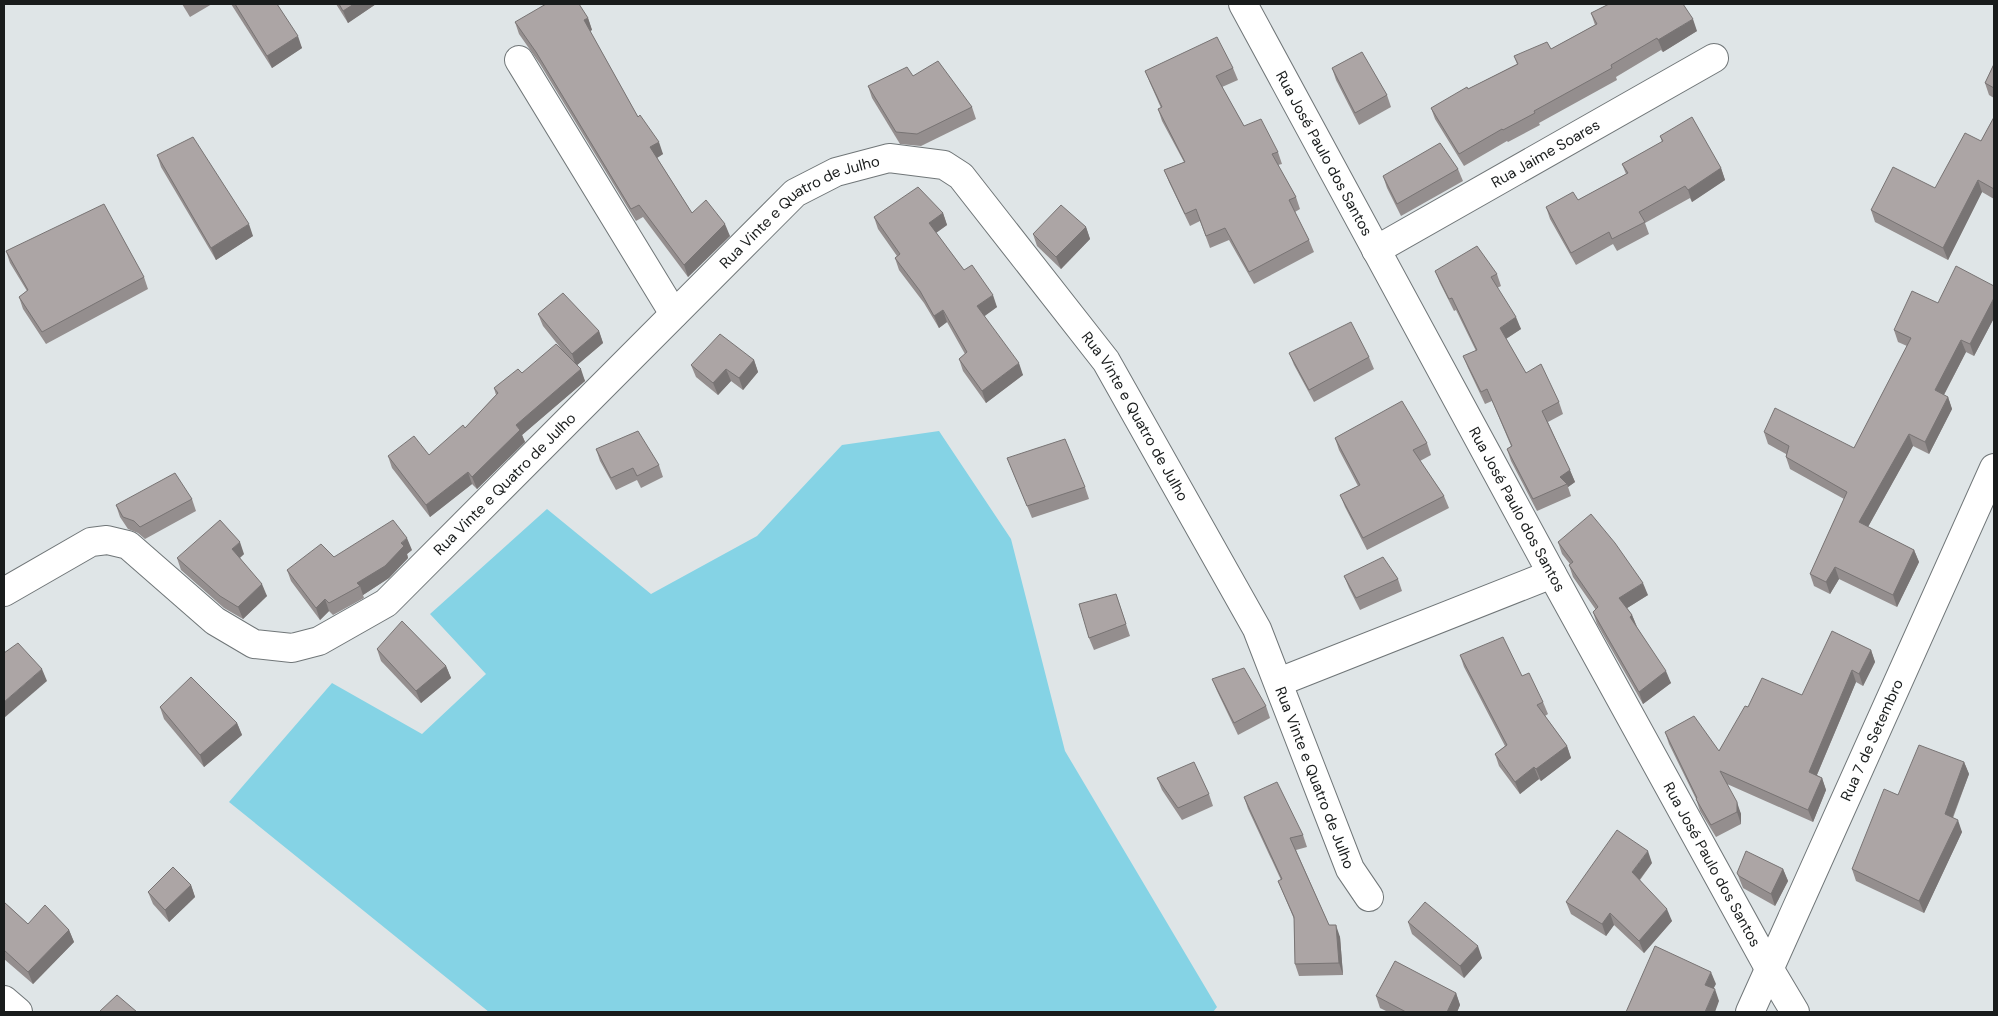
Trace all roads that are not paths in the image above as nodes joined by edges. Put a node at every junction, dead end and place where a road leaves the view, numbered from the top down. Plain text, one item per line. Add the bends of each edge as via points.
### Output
1 (1244, 4) edge
2 (1714, 58) dead end
3 (520, 60) dead end
4 (1376, 250) junction
5 (674, 314) junction
6 (1994, 468) edge
7 (1552, 574) junction
8 (4, 592) edge
9 (1279, 682) junction
10 (1369, 896) dead end
11 (1770, 970) junction
12 (4, 1000) edge
13 (18, 1012) edge
14 (1750, 1012) edge
15 (1795, 1012) edge

1 - 4 street, Rua José Paulo dos Santos
2 - 4 street, Rua Jaime Soares
3 - 5 street
4 - 7 street, Rua José Paulo dos Santos
5 - 8 street, Rua Vinte e Quatro de Julho via 386,603 319,641 292,648 254,644 215,621 128,544 106,540 91,542
5 - 9 street, Rua Vinte e Quatro de Julho via 795,193 836,172 889,158 944,165 961,176 1106,362 1257,629
6 - 11 street, Rua 7 de Setembro
7 - 9 street
7 - 11 street, Rua José Paulo dos Santos
9 - 10 street, Rua Vinte e Quatro de Julho via 1350,868
11 - 14 street, Rua 7 de Setembro
11 - 15 street, Rua José Paulo dos Santos
12 - 13 street

